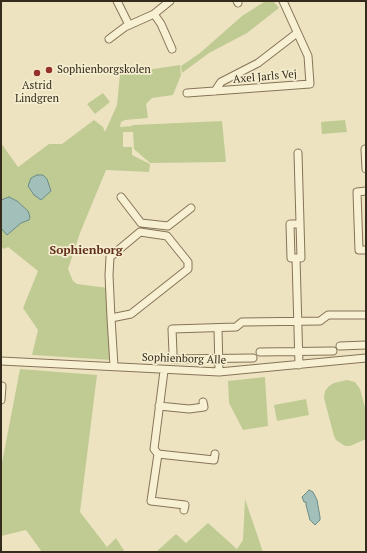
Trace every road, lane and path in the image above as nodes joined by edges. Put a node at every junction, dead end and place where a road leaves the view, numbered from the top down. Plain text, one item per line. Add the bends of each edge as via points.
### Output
1 (117, 1) edge
2 (170, 1) edge
3 (283, 1) edge
4 (154, 14) junction
5 (129, 25) junction
6 (296, 33) junction
7 (109, 39) dead end
8 (172, 49) dead end
9 (215, 91) junction
10 (187, 93) dead end
11 (365, 149) edge
12 (298, 153) dead end
13 (366, 169) edge
14 (366, 192) edge
15 (122, 197) dead end
16 (191, 208) dead end
17 (139, 220) junction
18 (172, 223) junction
19 (137, 235) junction
20 (170, 239) junction
21 (366, 250) edge
22 (366, 315) edge
23 (111, 318) junction
24 (298, 321) junction
25 (218, 328) junction
26 (366, 345) edge
27 (340, 346) dead end
28 (333, 351) dead end
29 (260, 352) dead end
30 (299, 352) junction
31 (218, 358) junction
32 (253, 358) dead end
33 (366, 358) edge
34 (1, 361) edge
35 (299, 365) junction
36 (114, 366) junction
37 (164, 370) junction
38 (219, 372) junction
39 (2, 386) dead end
40 (1, 400) edge
41 (203, 402) dead end
42 (159, 406) junction
43 (158, 454) junction
44 (214, 454) dead end
45 (184, 510) dead end

1 - 5 street
2 - 4 street
3 - 6 street, Axel Jarls Vej
4 - 5 street
4 - 8 street
5 - 7 street
6 - 9 street, Axel Jarls Vej via 258,63 221,82
6 - 9 street, Axel Jarls Vej via 308,56 310,84
9 - 10 street, Axel Jarls Vej
11 - 13 street
12 - 24 street via 301,258 296,258
14 - 21 street via 357,192 360,250
15 - 17 street
16 - 18 street
17 - 18 street via 141,223 168,226
17 - 19 street
18 - 20 street
19 - 20 street via 140,232 167,236
19 - 23 street via 110,257
20 - 23 street via 188,262 188,268 131,314
22 - 24 street via 328,315 320,321
23 - 36 street
24 - 25 street via 242,322 236,327
24 - 30 street
25 - 31 street
25 - 31 street via 172,329 173,356
26 - 27 street
28 - 30 street
29 - 30 street
30 - 35 street
31 - 32 street
31 - 38 street
33 - 35 street, Sophienborg Alle
34 - 36 street, Sophienborg Alle
35 - 38 street, Sophienborg Alle
36 - 37 street, Sophienborg Alle
37 - 38 street, Sophienborg Alle
37 - 42 street
39 - 40 street
41 - 42 street via 204,408
42 - 43 street via 154,449
43 - 44 street via 214,460
43 - 45 street via 151,501 185,505

